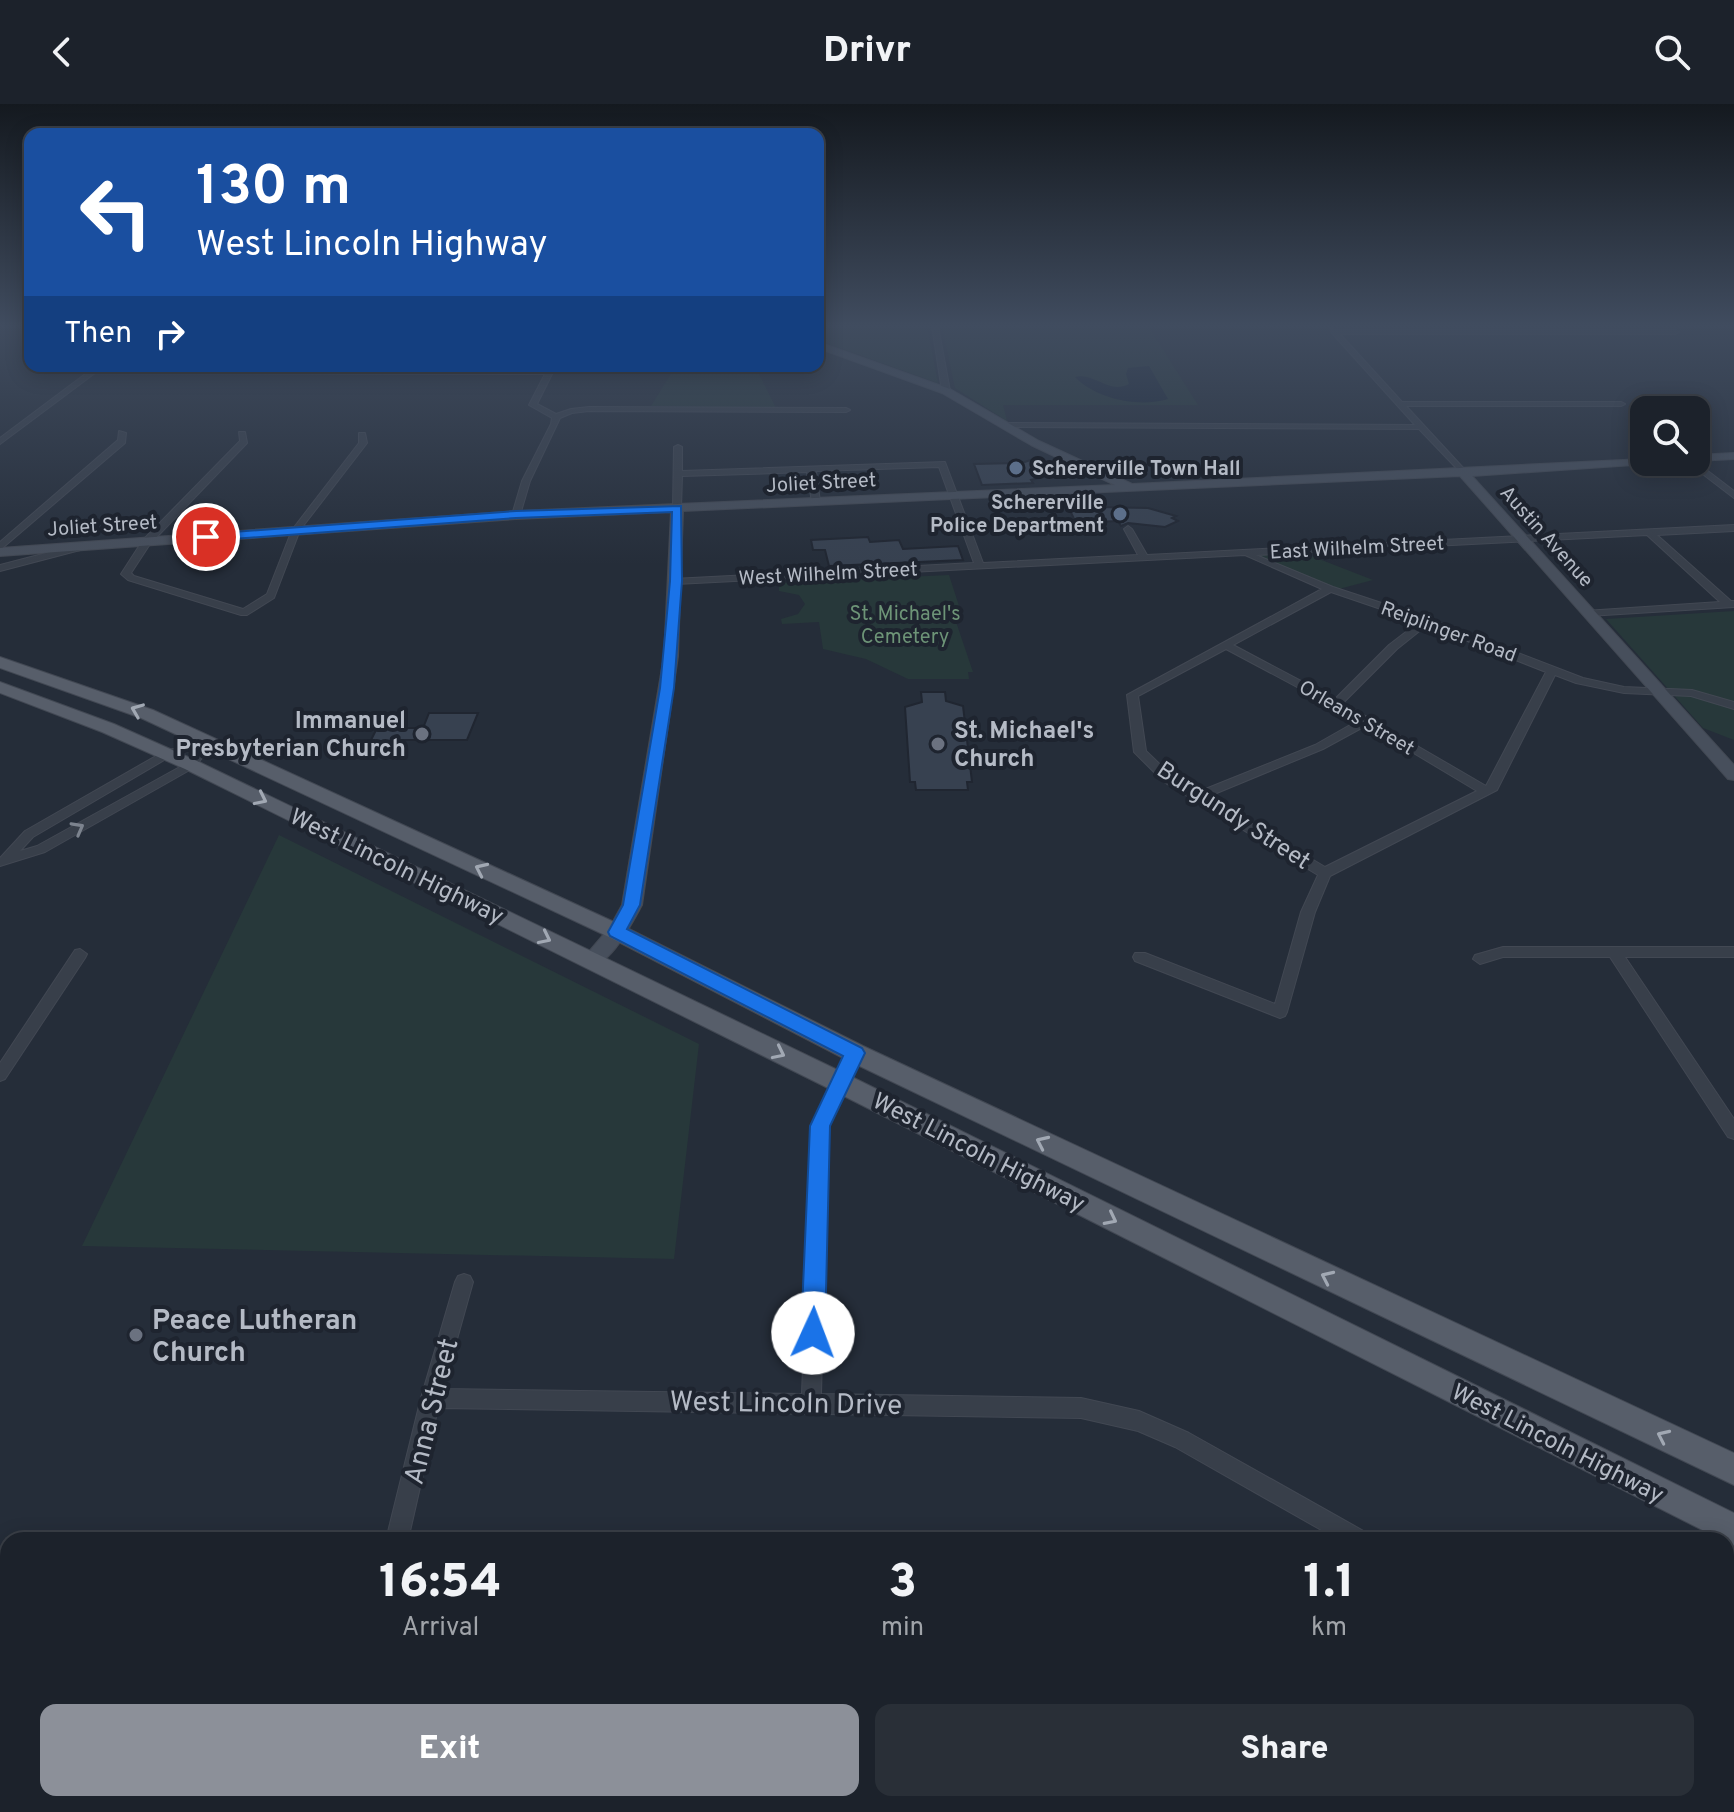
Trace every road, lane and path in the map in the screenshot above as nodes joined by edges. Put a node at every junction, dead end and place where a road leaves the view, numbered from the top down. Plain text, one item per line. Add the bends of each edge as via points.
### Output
1 (48, 406) edge
2 (534, 406) edge
3 (972, 406) edge
4 (1402, 406) edge
5 (846, 410) dead end
6 (556, 417) junction
7 (1005, 425) junction
8 (1421, 427) junction
9 (122, 433) dead end
10 (242, 434) dead end
11 (362, 435) dead end
12 (0, 442) edge
13 (678, 447) dead end
14 (1734, 456) edge
15 (1710, 457) edge
16 (1630, 463) edge
17 (811, 468) junction
18 (1463, 473) junction
19 (679, 474) junction
20 (1709, 476) edge
21 (1131, 488) junction
22 (1734, 495) edge
23 (954, 496) junction
24 (816, 502) junction
25 (677, 508) junction
26 (516, 515) junction
27 (1734, 528) edge
28 (1128, 529) dead end
29 (296, 530) junction
30 (1649, 532) junction
31 (1522, 539) junction
32 (146, 542) junction
33 (82, 547) junction
34 (0, 550) edge
35 (1243, 553) junction
36 (1144, 558) junction
37 (980, 566) junction
38 (0, 568) edge
39 (676, 581) junction
40 (1330, 589) junction
41 (1731, 604) edge
42 (1588, 613) junction
43 (1426, 621) junction
44 (1226, 645) junction
45 (0, 662) edge
46 (1553, 669) junction
47 (0, 687) edge
48 (1659, 691) junction
49 (1337, 703) junction
50 (1734, 706) edge
51 (1367, 720) junction
52 (208, 742) junction
53 (167, 754) junction
54 (191, 765) junction
55 (1734, 775) edge
56 (1486, 791) junction
57 (1197, 797) junction
58 (3, 860) edge
59 (1325, 873) junction
60 (617, 932) junction
61 (1614, 952) junction
62 (1734, 952) edge
63 (80, 954) dead end
64 (1140, 957) dead end
65 (1480, 959) dead end
66 (591, 961) junction
67 (855, 1053) junction
68 (0, 1075) edge
69 (841, 1083) junction
70 (1734, 1132) edge
71 (464, 1282) dead end
72 (431, 1398) junction
73 (811, 1403) junction
74 (1734, 1469) edge
75 (1734, 1530) edge
76 (399, 1532) edge
77 (1346, 1532) edge

1 - 12 street
2 - 6 street
3 - 7 street
4 - 8 street, Austin Avenue
5 - 6 street via 589,409
6 - 26 street
7 - 8 street
7 - 21 street
8 - 18 street, Austin Avenue
9 - 34 street via 122,441
10 - 32 street via 244,441
11 - 29 street via 363,443
13 - 19 street
14 - 15 street
16 - 18 street, Joliet Street
17 - 19 street
17 - 23 street via 942,464
17 - 24 street
18 - 21 street, Joliet Street
18 - 31 street, Austin Avenue
19 - 25 street
20 - 22 street
21 - 23 street, Joliet Street
23 - 24 street, Joliet Street
23 - 37 street
24 - 25 street, Joliet Street
25 - 26 street, Joliet Street
25 - 39 street
26 - 29 street, Joliet Street
27 - 30 street, East Wilhelm Street
28 - 36 street
29 - 32 street, Joliet Street
29 - 32 street via 271,596 244,613 131,578 126,574
30 - 31 street, East Wilhelm Street
30 - 41 street
31 - 35 street, East Wilhelm Street
31 - 42 street, Austin Avenue
32 - 33 street, Joliet Street
33 - 34 street, Joliet Street
33 - 38 street
35 - 36 street, East Wilhelm Street
35 - 40 street, Reiplinger Road
36 - 37 street, East Wilhelm Street
37 - 39 street, West Wilhelm Street
39 - 60 street via 670,667 632,905
40 - 43 street, Reiplinger Road
40 - 44 street, Burgundy Street
41 - 42 street
42 - 48 street, Austin Avenue
43 - 46 street, Reiplinger Road
43 - 49 street
44 - 49 street, Orleans Street
44 - 57 street, Burgundy Street via 1132,695 1140,752
52 -> 45 main road, West Lincoln Highway via 86,690
46 - 48 street, Reiplinger Road via 1606,688
46 - 56 street via 1493,787
47 - 53 main road, West Lincoln Highway
48 - 50 street, Reiplinger Road via 1692,693
48 - 55 street, Austin Avenue
49 - 51 street, Orleans Street
51 - 56 street, Orleans Street
51 - 57 street via 1319,747
52 - 53 street
52 - 54 street
60 -> 52 main road, West Lincoln Highway
53 - 54 main road, West Lincoln Highway
53 - 58 street via 29,834
58 -> 54 street via 41,849
54 -> 66 main road, West Lincoln Highway
56 - 59 street
57 - 59 street, Burgundy Street
59 - 64 street via 1308,912 1280,1012
60 - 66 street
60 - 67 main road, West Lincoln Highway
61 - 62 street
61 - 65 street via 1503,952
61 - 70 street
63 - 68 street
66 -> 69 main road, West Lincoln Highway
67 - 69 street
74 -> 67 main road, West Lincoln Highway
69 - 73 street via 820,1126
69 -> 75 main road, West Lincoln Highway
71 - 72 street, Anna Street
72 - 73 street, West Lincoln Drive
72 - 76 street, Anna Street
73 - 77 street, West Lincoln Drive via 1081,1408 1139,1421

